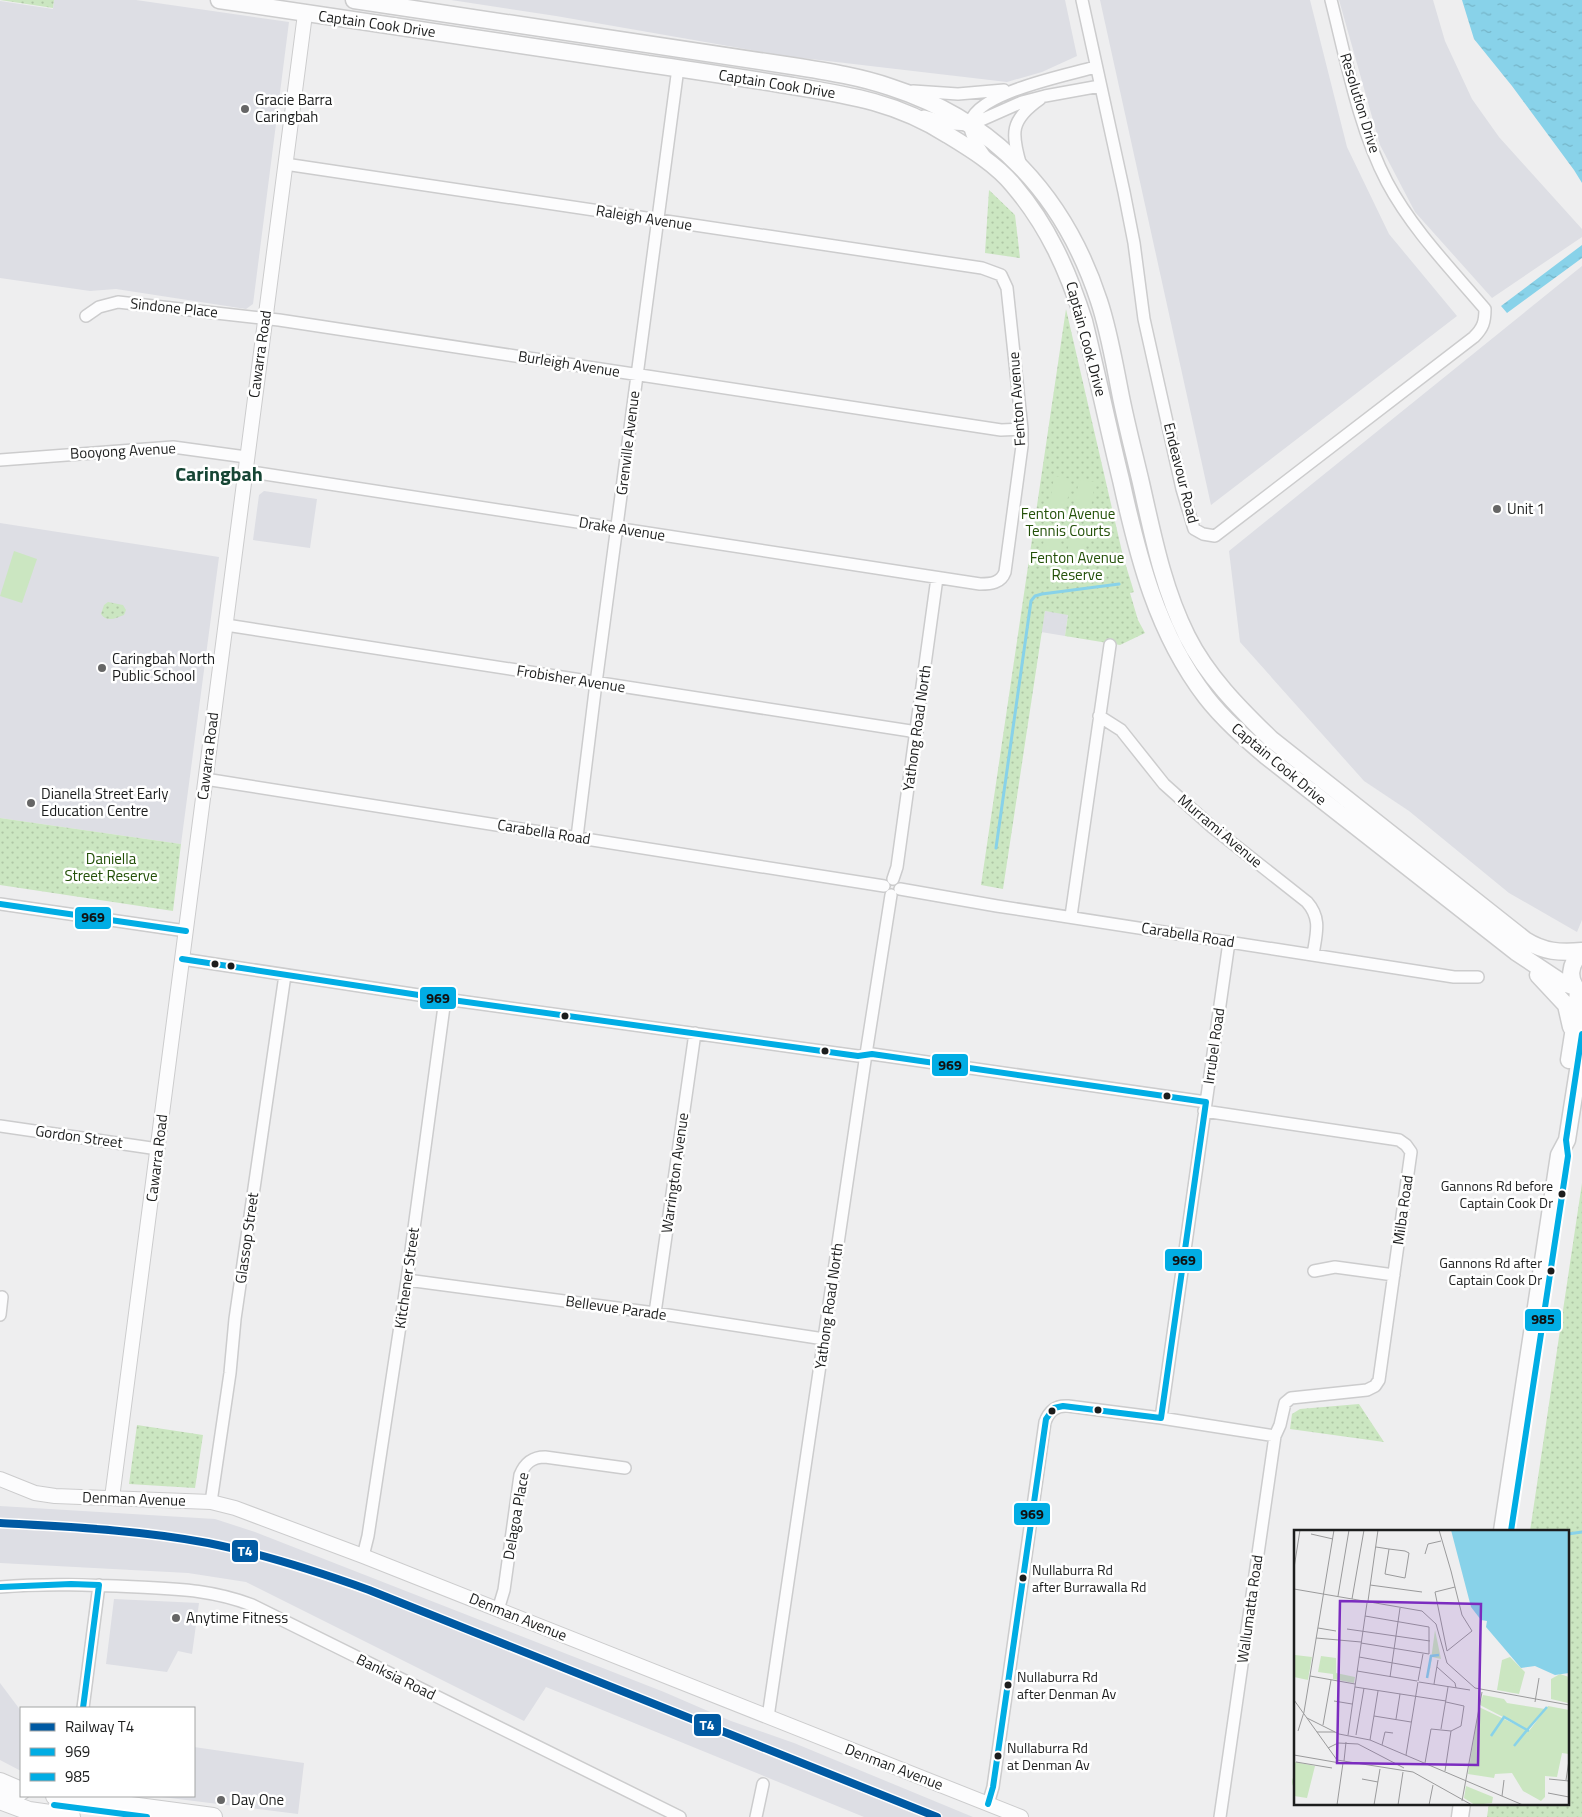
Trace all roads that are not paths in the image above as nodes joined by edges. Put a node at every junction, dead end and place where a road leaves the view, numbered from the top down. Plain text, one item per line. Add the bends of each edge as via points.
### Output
1 (219, 0) edge
2 (354, 0) edge
3 (1082, 0) edge
4 (1331, 0) edge
5 (306, 7) edge
6 (678, 49) junction
7 (1095, 67) junction
8 (678, 68) junction
9 (1100, 86) junction
10 (890, 87) junction
11 (1018, 89) junction
12 (1045, 96) junction
13 (889, 105) junction
14 (970, 125) junction
15 (990, 163) junction
16 (285, 164) junction
17 (1021, 166) junction
18 (658, 220) junction
19 (1001, 275) joint
20 (86, 316) dead end
21 (265, 318) junction
22 (1485, 322) joint
23 (637, 374) junction
24 (1022, 429) junction
25 (246, 457) junction
26 (0, 460) edge
27 (244, 471) junction
28 (617, 528) junction
29 (938, 578) junction
30 (999, 581) joint
31 (226, 625) junction
32 (1110, 645) dead end
33 (596, 683) junction
34 (1099, 716) junction
35 (917, 732) junction
36 (205, 779) junction
37 (577, 837) junction
38 (892, 887) junction
39 (0, 904) edge
40 (1071, 916) junction
41 (186, 931) junction
42 (1229, 942) junction
43 (1516, 952) junction
44 (1582, 952) edge
45 (1313, 955) junction
46 (182, 959) junction
47 (285, 975) junction
48 (1478, 977) dead end
49 (1578, 990) edge
50 (446, 998) junction
51 (694, 1033) junction
52 (1577, 1043) edge
53 (866, 1054) junction
54 (1205, 1106) junction
55 (0, 1126) edge
56 (158, 1149) junction
57 (1314, 1271) dead end
58 (1394, 1275) junction
59 (407, 1280) junction
60 (2, 1297) dead end
61 (655, 1314) junction
62 (0, 1315) edge
63 (824, 1339) junction
64 (1286, 1403) joint
65 (1160, 1418) junction
66 (1275, 1436) junction
67 (625, 1468) dead end
68 (0, 1479) edge
69 (112, 1498) junction
70 (211, 1502) junction
71 (1502, 1530) edge
72 (363, 1556) junction
73 (99, 1585) junction
74 (0, 1587) edge
75 (498, 1610) junction
76 (83, 1707) edge
77 (768, 1717) junction
78 (0, 1782) edge
79 (763, 1784) dead end
80 (20, 1791) edge
81 (65, 1797) edge
82 (72, 1797) edge
83 (0, 1800) edge
84 (988, 1804) junction
85 (1462, 1804) edge
86 (0, 1810) edge
87 (67, 1817) edge
88 (213, 1817) edge
89 (680, 1817) edge
90 (756, 1817) edge
91 (1021, 1817) edge
92 (1220, 1817) edge
93 (1460, 1817) edge

1 - 5 main road, Captain Cook Drive
2 - 6 main road, Captain Cook Drive
3 - 7 street, Endeavour Road
4 - 22 street, Resolution Drive via 1367,137 1387,183 1416,227 1485,309
5 - 8 main road, Captain Cook Drive
5 - 16 street, Cawarra Road
6 - 8 main road, Grenville Avenue
6 - 10 main road, Captain Cook Drive via 799,67
7 - 9 street, Endeavour Road
7 - 11 street
8 - 13 main road, Captain Cook Drive
8 - 18 street, Grenville Avenue
9 - 12 street
9 - 22 street, Endeavour Road via 1134,243 1144,319 1194,529 1214,536 1224,529 1474,337
10 - 11 street via 923,93 958,94
10 - 14 main road, Captain Cook Drive
11 - 14 street via 984,104 972,117
12 - 14 street via 1022,102
12 - 17 street via 1028,107 1016,123 1015,144
13 - 14 street via 953,124
13 - 15 main road, Captain Cook Drive via 946,133
14 - 15 street via 974,138
14 - 17 main road, Captain Cook Drive
15 - 43 main road, Captain Cook Drive via 1013,184 1035,214 1056,247 1072,283 1084,321 1143,572 1160,618 1206,698 1266,756
16 - 18 street, Raleigh Avenue
16 - 21 street, Cawarra Road
17 - 44 main road, Captain Cook Drive via 1058,212 1087,266 1109,337 1159,563 1172,605 1207,670 1271,739 1525,940 1544,950
18 - 19 street, Raleigh Avenue via 982,268
18 - 23 street, Grenville Avenue
19 - 24 street, Fenton Avenue via 1007,288
20 - 21 street, Sindone Place via 100,307 118,302
21 - 23 street, Burleigh Avenue
21 - 25 street, Cawarra Road
23 - 24 street, Burleigh Avenue via 1001,430
23 - 28 street, Grenville Avenue
24 - 30 street, Fenton Avenue via 1005,572
25 - 26 street, Booyong Avenue via 173,447
25 - 27 street, Cawarra Road
27 - 28 street, Drake Avenue
27 - 31 street, Cawarra Road
28 - 29 street, Drake Avenue
28 - 33 street, Grenville Avenue
29 - 30 street, Drake Avenue via 980,584
29 - 35 street, Yathong Road North
31 - 33 street, Frobisher Avenue
31 - 36 street, Cawarra Road
32 - 34 street
33 - 35 street, Frobisher Avenue
33 - 37 street, Grenville Avenue
34 - 40 street
34 - 45 street, Murrami Avenue via 1121,730 1164,784 1212,827 1307,902 1317,918
35 - 38 street, Yathong Road North
36 - 37 street, Carabella Road
36 - 41 street, Cawarra Road
37 - 38 street, Carabella Road
38 - 40 street, Carabella Road
38 - 53 street, Yathong Road North
39 - 41 street
40 - 42 street, Carabella Road
41 - 46 street, Cawarra Road
42 - 45 street, Carabella Road
42 - 54 street, Irrubel Road
43 - 49 main road, Captain Cook Drive
43 - 52 main road via 1566,1006
44 - 49 main road via 1571,969
45 - 48 street, Carabella Road via 1454,977
46 - 47 street
46 - 56 street, Cawarra Road
47 - 50 street
47 - 70 street, Glassop Street
49 - 52 main road
50 - 51 street
50 - 59 street, Kitchener Street
51 - 53 street via 858,1056
51 - 61 street, Warrington Avenue
52 - 71 main road via 1566,1140 1559,1155
53 - 54 street
53 - 63 street, Yathong Road North
54 - 58 street, Milba Road via 1404,1142 1411,1157
54 - 65 street, Irrubel Road
55 - 56 street, Gordon Street
56 - 69 street, Cawarra Road
57 - 58 street via 1335,1267
58 - 64 street, Milba Road via 1377,1383 1367,1390 1294,1398
59 - 61 street, Bellevue Parade
59 - 72 street, Kitchener Street
60 - 62 street
61 - 63 street, Bellevue Parade
63 - 77 street, Yathong Road North
64 - 66 street, Wallumatta Road
65 - 66 street
65 - 84 street via 1068,1406 1054,1408 1048,1415
66 - 92 street, Wallumatta Road
67 - 75 street, Delagoa Place via 545,1457 534,1458 525,1465 520,1475 504,1590
68 - 69 street, Denman Avenue via 41,1494
69 - 70 street, Denman Avenue
70 - 72 street, Denman Avenue
72 - 75 street, Denman Avenue
73 - 74 street, Banksia Road
73 - 76 street
73 - 89 street, Banksia Road via 230,1596
75 - 77 street, Denman Avenue
77 - 84 street, Denman Avenue
78 - 80 main road
79 - 90 street
81 - 87 main road
82 - 88 main road
83 - 87 main road via 29,1810
84 - 91 street, Denman Avenue
85 - 93 main road
86 - 87 main road

